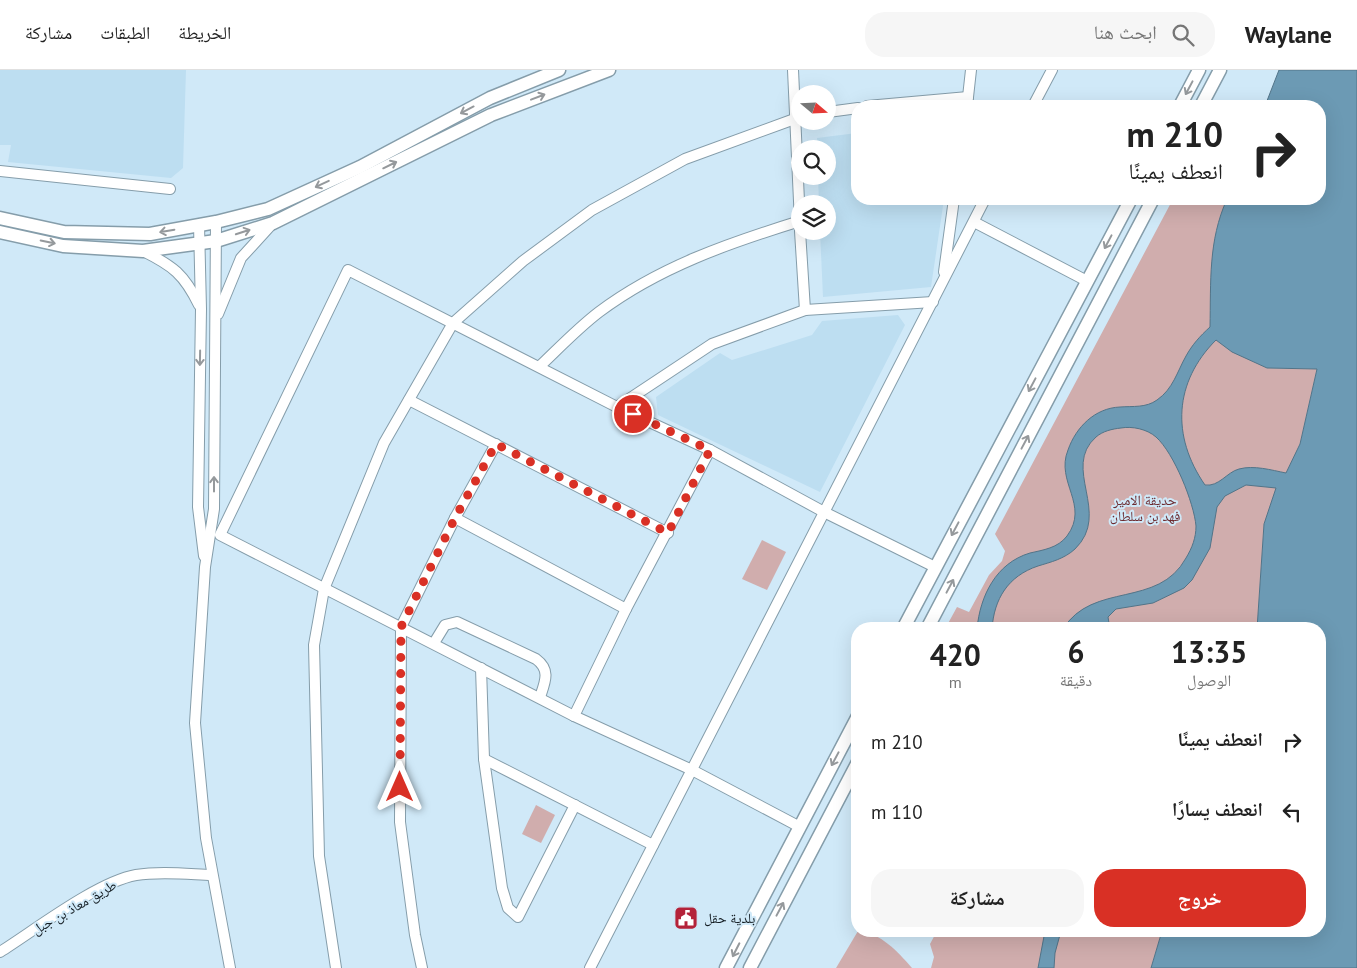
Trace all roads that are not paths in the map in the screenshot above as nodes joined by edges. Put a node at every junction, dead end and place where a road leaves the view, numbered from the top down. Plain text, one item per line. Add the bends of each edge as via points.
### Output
1 (559, 70) edge
2 (609, 70) edge
3 (793, 70) edge
4 (971, 70) edge
5 (1052, 70) edge
6 (1199, 70) edge
7 (1220, 70) edge
8 (794, 85) edge
9 (967, 100) edge
10 (1036, 100) edge
11 (1183, 100) edge
12 (1204, 100) edge
13 (851, 109) edge
14 (836, 111) edge
15 (791, 119) edge
16 (797, 130) edge
17 (0, 171) edge
18 (170, 189) dead end
19 (799, 195) edge
20 (953, 205) edge
21 (983, 205) edge
22 (1128, 205) edge
23 (1150, 205) edge
24 (0, 218) edge
25 (216, 222) junction
26 (974, 222) junction
27 (273, 223) junction
28 (791, 225) edge
29 (199, 226) junction
30 (0, 232) edge
31 (801, 240) edge
32 (216, 241) junction
33 (199, 243) junction
34 (143, 251) junction
35 (216, 257) junction
36 (200, 258) junction
37 (943, 281) junction
38 (1087, 281) junction
39 (933, 302) junction
40 (201, 310) junction
41 (805, 310) junction
42 (216, 322) junction
43 (453, 323) junction
44 (540, 366) junction
45 (409, 400) junction
46 (618, 407) junction
47 (496, 444) junction
48 (710, 450) junction
49 (824, 512) junction
50 (199, 517) junction
51 (213, 518) junction
52 (455, 518) junction
53 (215, 533) junction
54 (668, 533) junction
55 (205, 567) junction
56 (935, 568) junction
57 (324, 589) junction
58 (626, 609) junction
59 (907, 622) edge
60 (932, 622) edge
61 (401, 627) junction
62 (434, 643) junction
63 (481, 668) junction
64 (540, 698) junction
65 (574, 716) junction
66 (851, 729) edge
67 (484, 759) junction
68 (692, 770) junction
69 (851, 775) edge
70 (575, 805) junction
71 (800, 827) junction
72 (654, 845) junction
73 (212, 875) junction
74 (0, 952) edge
75 (230, 968) edge
76 (336, 968) edge
77 (422, 968) edge
78 (590, 968) edge
79 (726, 968) edge
80 (750, 968) edge

1 -> 25 street via 490,98 360,167 268,209
27 -> 2 street via 491,115
3 - 8 street
4 - 9 street
5 - 10 street
6 -> 11 street
7 - 12 street
13 - 14 street
15 - 43 street via 685,159 592,210 523,261
16 - 19 street
17 - 18 street
20 - 37 street
21 - 26 street
22 -> 38 street
60 -> 23 street
29 -> 24 street via 150,234 64,232
25 - 29 street
25 - 32 street
26 - 37 street
26 - 38 street
32 -> 27 street
27 - 42 street via 241,258
28 - 44 street via 735,241 669,268 599,312
29 - 33 street
30 -> 34 street via 63,246
31 - 41 street
32 - 33 street
32 - 35 street
33 - 34 street
33 - 36 street
34 - 40 street via 168,263 189,284
35 - 36 street
35 - 42 street
36 - 40 street
37 - 39 street
38 -> 56 street
39 - 41 street
39 - 49 street
40 -> 50 street
41 - 46 street via 712,344
51 -> 42 street
43 - 44 street
43 - 45 street
43 - 53 street via 348,270
44 - 46 street
45 - 47 street
45 - 57 street via 384,443
46 - 48 street
47 - 52 street
47 - 54 street
48 - 49 street
48 - 54 street
49 - 56 street
49 - 68 street
50 - 51 street
50 - 55 street
51 - 53 street
52 - 58 street
52 - 61 street
53 - 55 street
53 - 57 street
54 - 58 street
55 - 73 street via 195,723
56 - 59 street
57 - 61 street
57 - 76 street via 314,645 315,764 319,856
58 - 65 street
61 - 62 street
61 - 77 street via 400,822
62 - 63 street
62 - 64 street via 445,625 457,622 536,659 546,672
63 - 64 street
63 - 67 street
64 - 65 street
65 - 68 street
66 -> 71 street
67 - 70 street
67 - 70 street via 502,888 508,908 518,917
68 - 71 street
68 - 72 street
80 -> 69 street
70 - 72 street
71 -> 79 street
72 - 78 street
73 - 74 street, طريق معاذ بن جبل via 152,874 121,880 92,893
73 - 75 street

